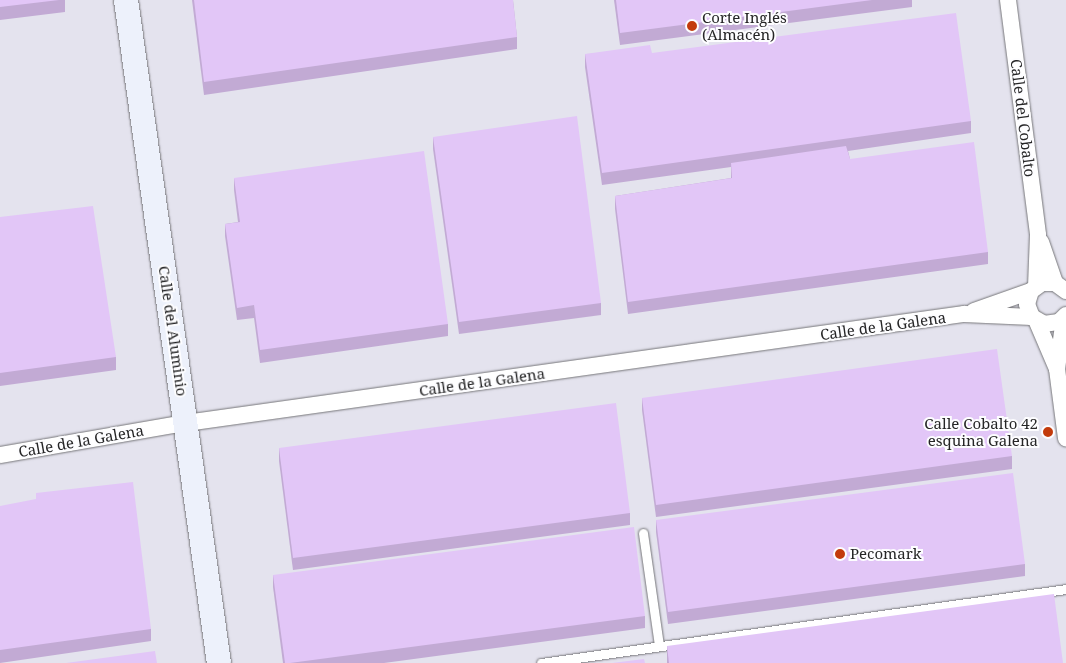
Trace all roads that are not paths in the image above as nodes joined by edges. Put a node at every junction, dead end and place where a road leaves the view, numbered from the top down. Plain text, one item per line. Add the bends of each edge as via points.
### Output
1 (126, 0) edge
2 (1008, 0) edge
3 (1038, 235) junction
4 (1062, 286) edge
5 (1033, 288) junction
6 (964, 314) junction
7 (1065, 317) edge
8 (1035, 319) junction
9 (1057, 369) junction
10 (186, 423) junction
11 (1066, 438) edge
12 (0, 455) edge
13 (643, 533) dead end
14 (1066, 589) edge
15 (660, 646) junction
16 (219, 663) edge
17 (541, 663) edge

1 - 10 street, Calle del Aluminio
2 - 3 street, Calle del Cobalto
3 - 4 street, Calle del Cobalto
3 - 5 street, Calle del Cobalto
4 - 5 street, Calle de la Galena via 1042,283
5 - 6 street, Calle de la Galena
5 - 8 street, Calle del Cobalto via 1027,304
6 - 8 street, Calle de la Galena
6 - 10 street, Calle de la Galena
7 - 8 street, Calle de la Galena via 1052,324
7 - 9 street
8 - 9 street
9 - 11 street
10 - 12 street, Calle de la Galena
10 - 16 street, Calle del Aluminio
13 - 15 lane
14 - 15 lane
15 - 17 lane

